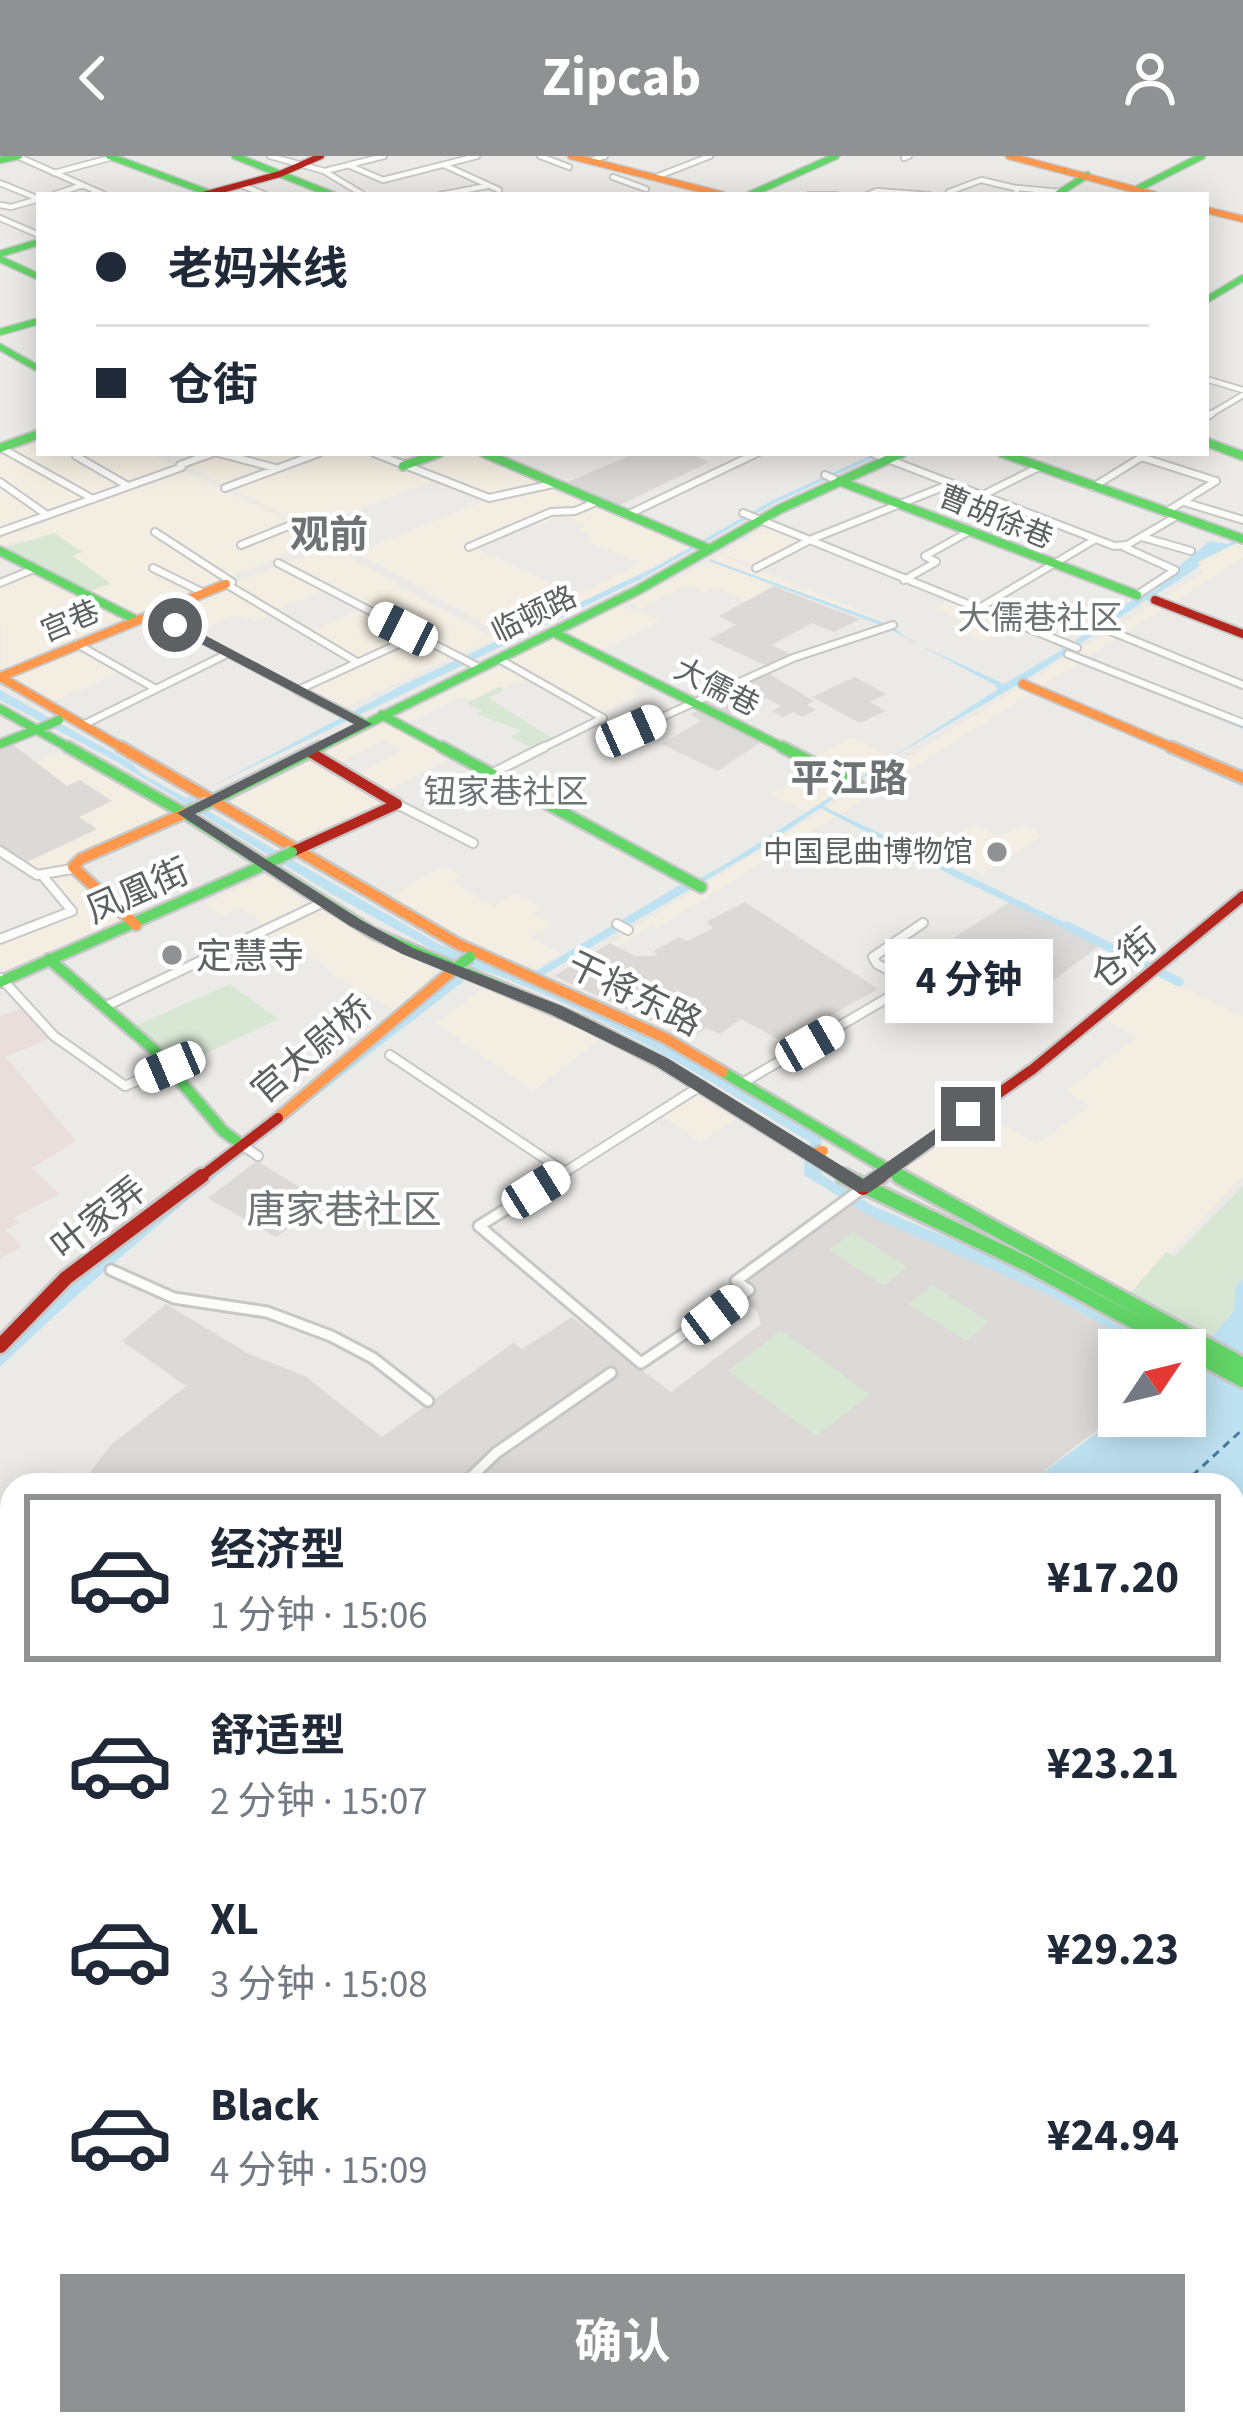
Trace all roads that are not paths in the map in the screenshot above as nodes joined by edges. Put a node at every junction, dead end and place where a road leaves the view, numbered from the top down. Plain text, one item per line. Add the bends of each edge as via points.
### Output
1 (18, 156) edge
2 (113, 156) edge
3 (235, 156) edge
4 (273, 156) edge
5 (321, 156) edge
6 (384, 156) edge
7 (477, 156) edge
8 (540, 156) edge
9 (710, 156) edge
10 (838, 156) edge
11 (1010, 156) edge
12 (1202, 156) edge
13 (0, 160) edge
14 (597, 160) edge
15 (570, 162) edge
16 (348, 165) junction
17 (444, 165) junction
18 (296, 169) junction
19 (324, 171) junction
20 (54, 173) junction
21 (656, 176) junction
22 (1088, 176) junction
23 (613, 177) dead end
24 (0, 183) edge
25 (83, 185) junction
26 (241, 185) junction
27 (488, 186) junction
28 (499, 190) dead end
29 (1136, 190) junction
30 (62, 192) edge
31 (98, 192) edge
32 (204, 192) edge
33 (216, 192) edge
34 (258, 192) edge
35 (329, 192) edge
36 (358, 192) edge
37 (456, 192) edge
38 (644, 192) edge
39 (712, 192) edge
40 (759, 192) edge
41 (874, 192) edge
42 (917, 192) edge
43 (953, 192) edge
44 (1015, 192) edge
45 (1063, 192) edge
46 (1143, 192) edge
47 (36, 198) edge
48 (36, 200) edge
49 (0, 205) edge
50 (1209, 211) edge
51 (0, 218) edge
52 (1243, 219) edge
53 (36, 236) edge
54 (36, 239) edge
55 (0, 256) edge
56 (36, 275) edge
57 (1243, 278) edge
58 (1209, 298) edge
59 (36, 319) edge
60 (0, 329) edge
61 (0, 347) edge
62 (36, 367) edge
63 (1209, 380) edge
64 (1243, 393) edge
65 (1209, 415) edge
66 (36, 437) edge
67 (1209, 443) edge
68 (2, 450) edge
69 (1243, 455) edge
70 (76, 456) edge
71 (208, 456) edge
72 (224, 456) edge
73 (311, 456) edge
74 (381, 456) edge
75 (431, 456) edge
76 (491, 456) edge
77 (751, 456) edge
78 (876, 456) edge
79 (880, 456) edge
80 (1010, 456) edge
81 (1143, 456) edge
82 (1148, 456) edge
83 (403, 466) junction
84 (1040, 467) junction
85 (277, 469) junction
86 (832, 478) junction
87 (0, 482) edge
88 (553, 484) junction
89 (948, 484) junction
90 (128, 486) junction
91 (1093, 487) junction
92 (225, 488) dead end
93 (979, 497) junction
94 (93, 499) junction
95 (596, 502) junction
96 (1184, 502) junction
97 (902, 506) junction
98 (1172, 514) junction
99 (47, 515) junction
100 (627, 515) junction
101 (750, 516) junction
102 (1243, 520) edge
103 (296, 523) dead end
104 (0, 532) edge
105 (154, 532) dead end
106 (968, 532) junction
107 (1142, 537) junction
108 (1240, 538) edge
109 (812, 539) junction
110 (1094, 540) junction
111 (242, 545) dead end
112 (701, 546) junction
113 (469, 547) dead end
114 (1124, 547) junction
115 (0, 550) edge
116 (1191, 551) dead end
117 (278, 563) dead end
118 (1050, 564) junction
119 (153, 568) dead end
120 (756, 568) dead end
121 (34, 569) junction
122 (904, 580) junction
123 (0, 583) edge
124 (229, 583) junction
125 (204, 593) junction
126 (1137, 595) joint
127 (1155, 600) dead end
128 (976, 610) junction
129 (152, 613) junction
130 (136, 620) junction
131 (891, 626) dead end
132 (1108, 630) dead end
133 (553, 632) junction
134 (1243, 634) edge
135 (416, 636) junction
136 (77, 644) junction
137 (229, 653) junction
138 (499, 658) junction
139 (357, 662) junction
140 (476, 666) junction
141 (0, 677) edge
142 (1016, 685) dead end
143 (1243, 685) edge
144 (156, 689) junction
145 (298, 690) junction
146 (694, 703) junction
147 (0, 709) edge
148 (382, 716) junction
149 (63, 718) junction
150 (355, 719) junction
151 (1243, 723) edge
152 (83, 725) junction
153 (40, 728) junction
154 (631, 731) dead end
155 (0, 744) edge
156 (310, 752) junction
157 (493, 773) junction
158 (1243, 778) edge
159 (857, 784) dead end
160 (206, 797) junction
161 (397, 804) junction
162 (187, 812) junction
163 (473, 843) dead end
164 (294, 851) junction
165 (3, 856) edge
166 (269, 863) junction
167 (73, 869) junction
168 (42, 875) junction
169 (698, 885) dead end
170 (1243, 896) edge
171 (324, 902) junction
172 (134, 923) junction
173 (922, 923) dead end
174 (0, 939) edge
175 (472, 955) junction
176 (50, 959) junction
177 (456, 969) junction
178 (1, 980) edge
179 (104, 1006) junction
180 (390, 1055) dead end
181 (170, 1067) junction
182 (744, 1082) junction
183 (703, 1085) junction
184 (833, 1136) junction
185 (249, 1150) junction
186 (811, 1152) junction
187 (889, 1169) junction
188 (565, 1172) junction
189 (860, 1190) junction
190 (111, 1270) dead end
191 (1145, 1320) junction
192 (0, 1346) edge
193 (1243, 1365) edge
194 (611, 1373) dead end
195 (1243, 1380) edge
196 (428, 1401) dead end
197 (475, 1473) edge

1 - 13 main road
1 - 20 street
2 - 20 street
2 - 32 main road
3 - 18 main road
4 - 18 street
5 - 18 main road
6 - 16 street
7 - 17 street
8 - 15 street
9 - 21 street
10 - 40 main road
11 - 22 main road
12 - 29 main road
14 - 15 main road
14 - 21 main road
16 - 17 street via 383,180
16 - 19 street
17 - 27 street
18 - 19 street
18 - 26 main road
18 - 35 main road
19 - 36 street
20 - 25 street
21 - 39 main road
22 - 29 main road
22 - 45 main road
23 - 38 street
24 - 47 street
25 - 30 street
25 - 31 street
26 - 33 main road
26 - 34 street
27 - 28 street
27 - 37 street
29 - 46 main road
41 - 42 street
43 - 44 street via 981,180
48 - 49 street
50 - 52 main road
51 - 53 street
54 - 55 main road
55 - 56 main road
57 - 58 main road
59 - 60 main road
61 - 62 main road
63 - 64 street
64 - 65 street
66 - 68 main road
67 - 69 main road
68 - 94 street
70 - 90 street
71 - 90 street
72 - 85 street
73 - 85 street
74 - 83 street
75 - 83 main road
76 - 88 main road
77 - 100 street
78 - 86 main road, 临顿路
79 - 89 street
80 - 84 main road
81 - 91 street
82 - 96 street via 1216,482
83 - 88 street via 489,498
84 - 91 main road
84 - 93 street
85 - 92 street
86 - 97 main road, 曹胡徐巷
86 - 101 main road, 临顿路
87 - 99 street
88 - 95 main road
89 - 93 street
89 - 97 street
90 - 94 street
91 - 98 main road
93 - 110 street
94 - 99 street
95 - 100 main road
95 - 113 street
96 - 98 street
96 - 102 street
97 - 106 main road, 曹胡徐巷
97 - 109 street
98 - 107 street
98 - 108 main road
99 - 104 street
100 - 112 main road
101 - 109 street
101 - 112 main road, 临顿路
103 - 111 street
105 - 124 street
106 - 118 main road, 曹胡徐巷
106 - 122 street via 925,556 936,562
107 - 114 street
107 - 116 street
109 - 120 street
109 - 122 street
110 - 114 street
110 - 118 street
112 - 133 main road, 临顿路
114 - 126 street via 1175,570
115 - 121 main road
117 - 135 street
118 - 126 main road, 曹胡徐巷
118 - 128 street
119 - 125 street
121 - 123 street
121 - 130 main road
122 - 128 street
124 - 125 main road, 宫巷
124 - 139 street
125 - 129 main road, 宫巷
127 - 134 main road
128 - 151 street
129 - 130 main road, 宫巷
129 - 137 street
130 - 136 main road, 宫巷
131 - 146 street
132 - 143 street
133 - 138 main road, 临顿路
133 - 146 main road, 大儒巷
135 - 139 street
135 - 140 street
136 - 141 main road, 宫巷
136 - 144 street
137 - 144 street
137 - 145 street
138 - 140 main road, 临顿路
138 - 157 street via 603,718
139 - 145 street
140 - 148 main road, 临顿路
141 - 149 main road, 干将东路
142 - 158 main road
144 - 152 street
145 - 150 main road
146 - 154 street
146 - 159 main road, 大儒巷
147 - 153 main road, 干将东路
148 - 150 main road, 临顿路
148 - 157 main road
149 - 152 main road, 干将东路
149 - 153 main road, bridge
150 - 156 main road, 临顿路
152 - 160 main road, 干将东路
153 - 155 main road
153 - 162 main road, 干将东路
156 - 160 main road, 临顿路
156 - 161 main road
157 - 169 main road
160 - 162 main road, 临顿路, bridge
160 - 164 main road, 干将东路
161 - 163 street
161 - 164 main road, 凤凰街
162 - 166 main road, 干将东路
162 - 167 main road, 临顿路
164 - 166 main road, 凤凰街, bridge
164 - 175 main road, 干将东路
165 - 168 street
166 - 171 main road, 干将东路
166 - 172 main road, 凤凰街
167 - 168 street
167 - 172 main road
168 - 174 street via 73,911
170 - 187 main road, 仓街 via 1033,1069
171 - 177 main road, 干将东路
171 - 179 street
172 - 176 main road, 凤凰街
173 - 182 street via 873,957 913,983
175 - 177 main road, 官太尉桥, bridge
175 - 182 main road, 干将东路 via 606,1008
176 - 178 main road, 凤凰街
176 - 179 main road
177 - 183 main road, 干将东路
177 - 185 main road, 官太尉桥
178 - 181 street via 54,1036 125,1086
179 - 181 main road
180 - 188 street
181 - 185 main road
182 - 184 main road, 干将东路
183 - 186 main road, 干将东路
183 - 188 street
184 - 186 main road via 834,1143
184 - 187 main road, 干将东路
185 - 192 main road, 叶家弄 via 66,1278
186 - 189 main road, 干将东路
187 - 189 main road, 仓街
187 - 191 main road, 干将东路
188 - 189 street via 479,1226 641,1363 749,1290 736,1281
189 - 191 main road, 干将东路
190 - 196 street via 174,1298 267,1312 332,1336
191 - 193 main road, 干将东路
191 - 195 main road, 干将东路
194 - 197 street

